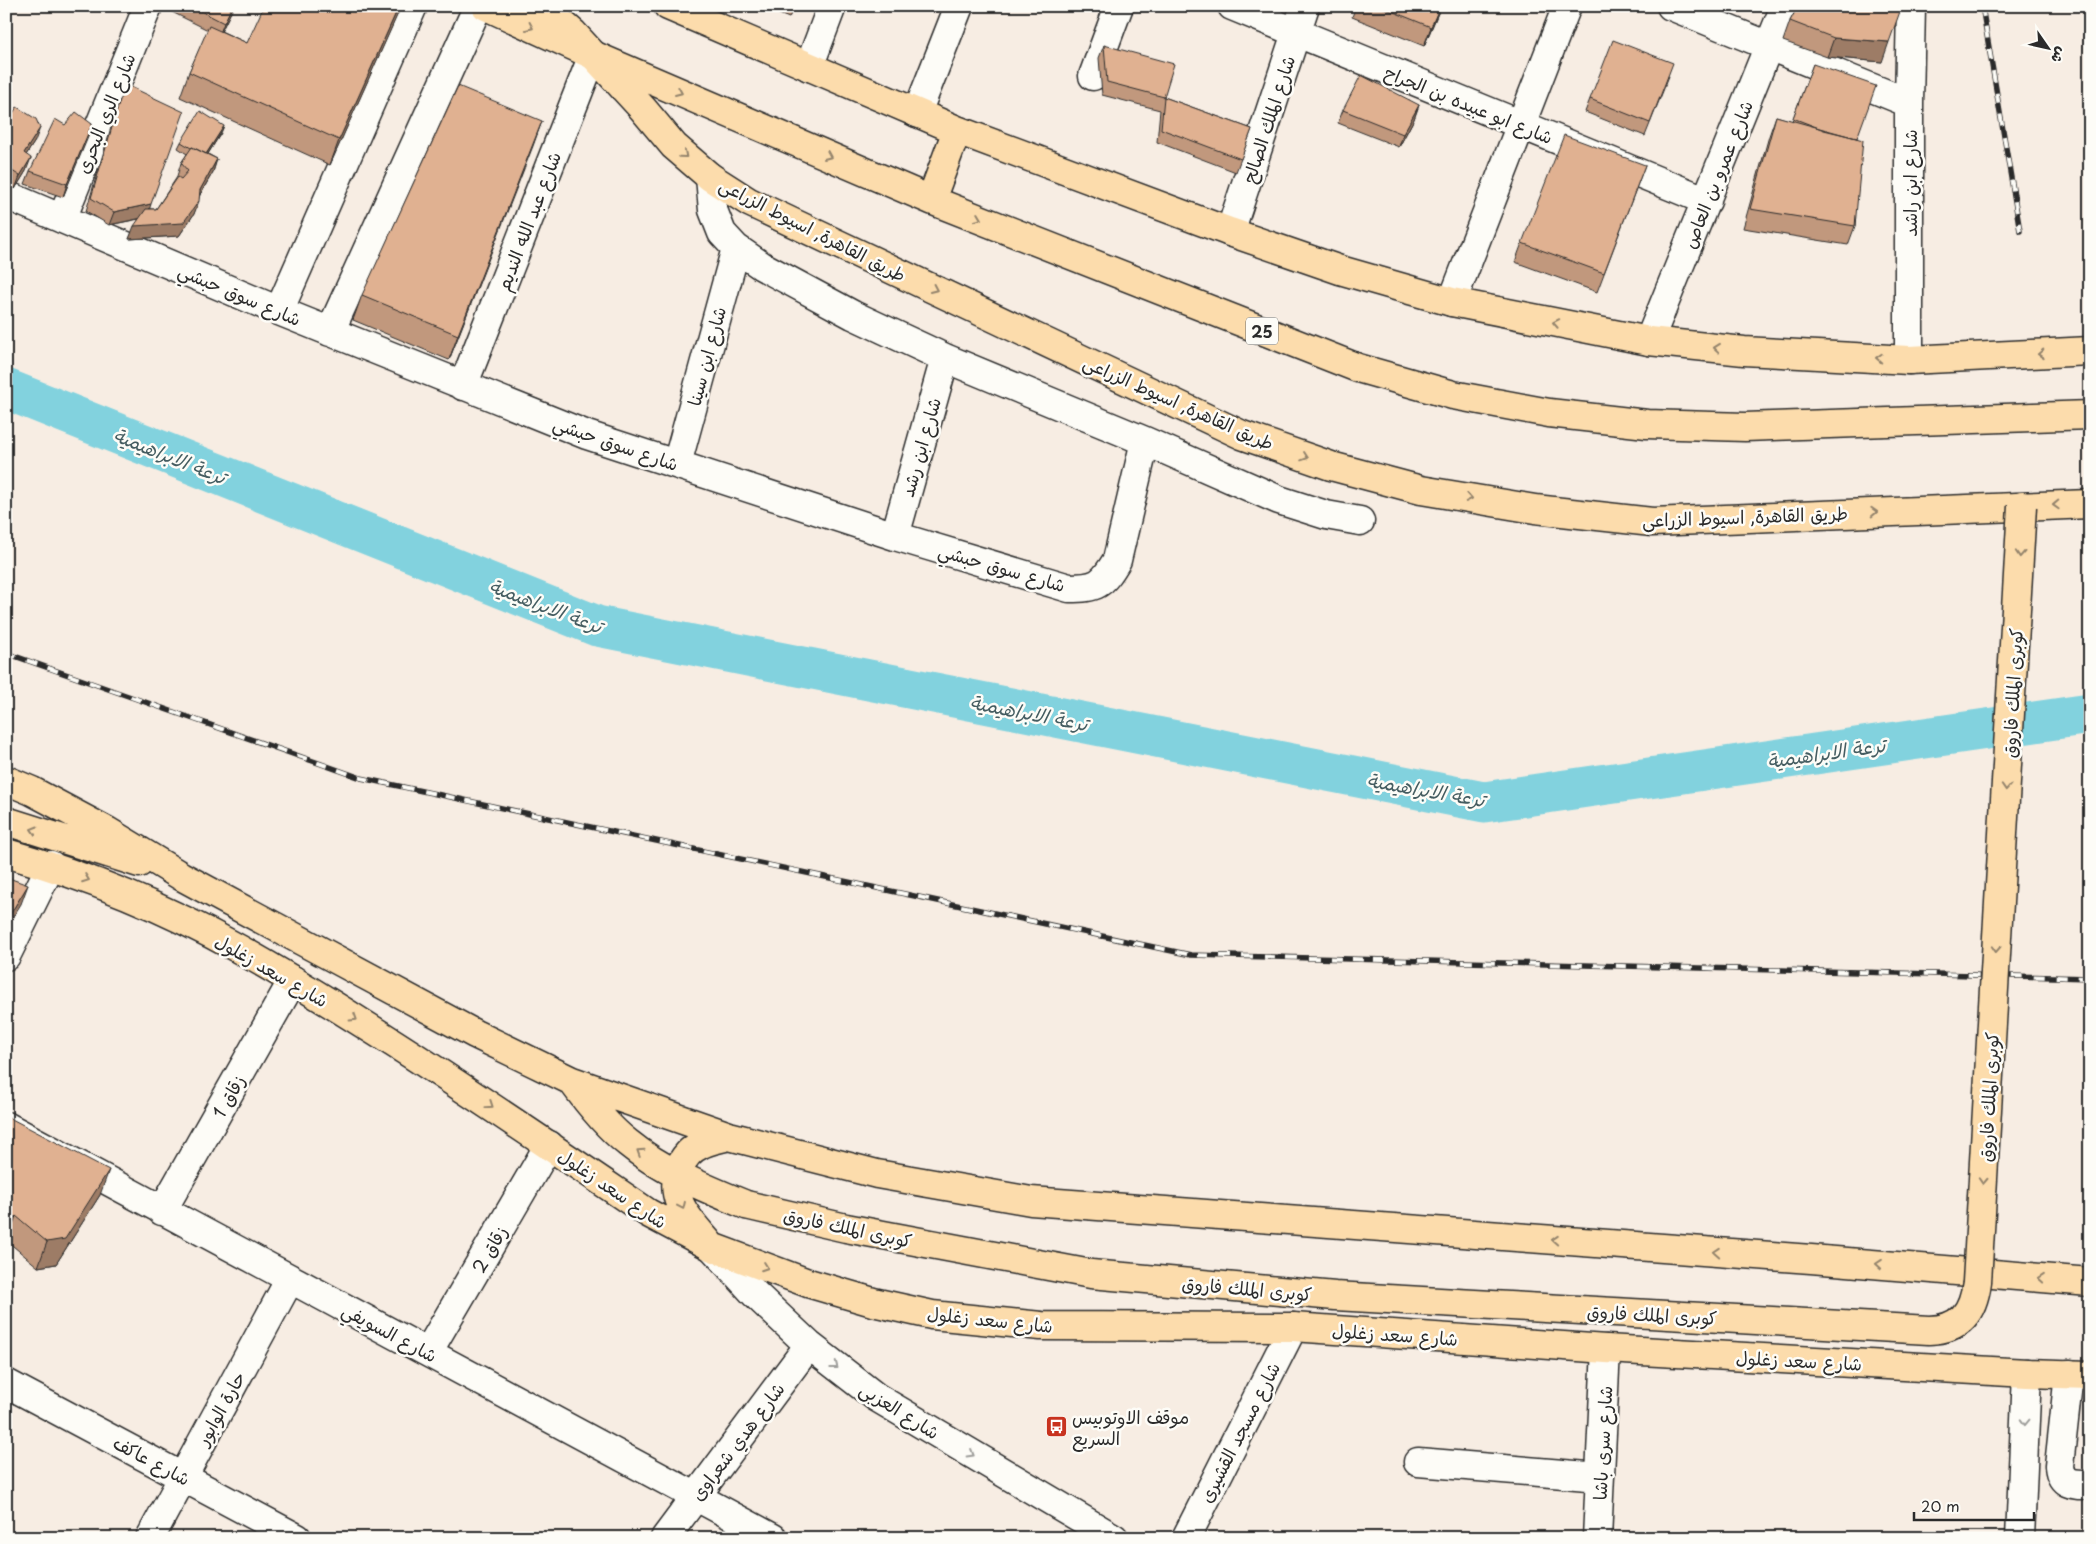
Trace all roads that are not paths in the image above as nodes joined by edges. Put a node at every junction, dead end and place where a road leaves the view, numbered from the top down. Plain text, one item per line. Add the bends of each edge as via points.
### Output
1 (148, 6) edge
2 (413, 6) edge
3 (478, 6) edge
4 (486, 6) edge
5 (542, 6) edge
6 (668, 6) edge
7 (832, 6) edge
8 (959, 6) edge
9 (1119, 6) edge
10 (1232, 6) edge
11 (1305, 6) edge
12 (1567, 6) edge
13 (1671, 6) edge
14 (1785, 6) edge
15 (1912, 6) edge
16 (1296, 33) junction
17 (1769, 46) junction
18 (593, 55) junction
19 (809, 67) junction
20 (1093, 76) dead end
21 (115, 87) junction
22 (140, 98) edge
23 (1909, 103) junction
24 (917, 113) junction
25 (1521, 126) junction
26 (957, 130) junction
27 (710, 177) junction
28 (6, 195) edge
29 (931, 200) junction
30 (1706, 200) junction
31 (62, 219) junction
32 (1230, 232) junction
33 (736, 248) junction
34 (1452, 302) junction
35 (279, 311) junction
36 (330, 332) junction
37 (1649, 341) junction
38 (2090, 351) edge
39 (945, 358) junction
40 (1909, 360) junction
41 (464, 386) junction
42 (2090, 415) edge
43 (1145, 441) junction
44 (677, 464) junction
45 (2090, 504) edge
46 (2022, 506) junction
47 (1360, 521) dead end
48 (896, 536) junction
49 (6, 780) edge
50 (6, 821) edge
51 (6, 853) edge
52 (51, 866) junction
53 (181, 876) junction
54 (6, 956) edge
55 (293, 980) junction
56 (572, 1081) junction
57 (6, 1126) edge
58 (728, 1136) junction
59 (549, 1145) junction
60 (676, 1175) junction
61 (162, 1211) junction
62 (712, 1247) junction
63 (290, 1279) junction
64 (2090, 1282) edge
65 (1293, 1327) junction
66 (809, 1345) junction
67 (1606, 1349) junction
68 (428, 1352) junction
69 (2027, 1373) junction
70 (2080, 1374) edge
71 (6, 1383) edge
72 (1418, 1462) dead end
73 (183, 1477) junction
74 (1600, 1477) junction
75 (2090, 1485) edge
76 (696, 1496) junction
77 (150, 1538) edge
78 (297, 1538) edge
79 (665, 1538) edge
80 (773, 1538) edge
81 (1114, 1538) edge
82 (1186, 1538) edge
83 (1597, 1538) edge
84 (2020, 1538) edge

1 - 21 street, شارع الري البحرى
2 - 35 street
3 - 36 street
4 -> 18 main road, طريق القاهرة, اسيوط الزراعى / 25
5 - 18 main road, طريق القاهرة, اسيوط الزراعى
6 - 19 main road
7 - 19 street
8 - 24 street
9 - 20 street
10 - 16 street, شارع ابو عبيده بن الجراح
11 - 16 street, شارع الملك الصالح
12 - 25 street
13 - 17 street
14 - 17 street, شارع عمرو بن العاص
15 - 23 street, شارع ابن راشد
16 - 25 street, شارع ابو عبيده بن الجراح
16 - 32 street, شارع الملك الصالح
17 - 23 street
17 - 30 street, شارع عمرو بن العاص
18 -> 27 main road, طريق القاهرة, اسيوط الزراعى via 674,146
18 -> 29 main road, طريق القاهرة, اسيوط الزراعى / 25
18 - 41 street, شارع عبد الله النديم
19 - 24 main road
21 - 22 street
21 - 31 street, شارع الري البحرى
23 - 40 street, شارع ابن راشد
24 - 26 main road
25 - 30 street, شارع ابو عبيده بن الجراح
25 - 34 street
26 - 29 main road
26 - 32 main road
27 - 33 street via 713,210 722,233
27 -> 46 main road, طريق القاهرة, اسيوط الزراعى via 749,202 1242,435 1331,466 1421,490 1535,509 1652,522
28 - 31 street, شارع سوق حبشي
29 -> 42 main road, طريق القاهرة, اسيوط الزراعى / 25 via 1358,368 1453,394 1549,413 1647,424 1745,427
30 - 37 street, شارع عمرو بن العاص
31 - 35 street, شارع سوق حبشي
32 - 34 main road via 1340,270
33 - 39 street via 762,266 853,315
33 - 44 street, شارع ابن سينا
37 -> 34 main road
35 - 36 street, شارع سوق حبشي
36 - 41 street, شارع سوق حبشي
40 -> 37 main road via 1744,352
38 -> 40 main road
39 - 43 street
39 - 48 street, شارع ابن رشد
41 - 44 street, شارع سوق حبشي via 587,435
43 - 47 street via 1279,500 1326,516
43 - 48 street, شارع سوق حبشي via 1117,560 1107,578 1089,588 1069,588
44 - 48 street, شارع سوق حبشي
45 -> 46 main road, طريق القاهرة, اسيوط الزراعى
46 -> 60 main road, كوبرى الملك فاروق, bridge via 1977,1282 1970,1309 1952,1326 1929,1330 1334,1296 1091,1274 846,1228 746,1205
49 - 53 main road via 107,831
53 -> 50 main road
51 - 52 main road, شارع سعد زغلول
52 - 54 street
52 -> 55 main road, شارع سعد زغلول via 189,922
53 - 56 main road via 475,1034
55 -> 59 main road, شارع سعد زغلول
55 - 61 street, زقاق 1
56 - 58 main road
60 -> 56 main road, كوبرى الملك فاروق via 628,1144 595,1112
57 - 61 street, شارع السويفي
58 - 60 main road via 702,1144 690,1152
64 -> 58 main road via 1031,1201 877,1174
59 - 62 main road, شارع سعد زغلول via 648,1213
59 - 68 street, زقاق 2
60 -> 62 main road via 680,1204
61 - 63 street, شارع السويفي
62 -> 65 main road, شارع سعد زغلول via 808,1283 932,1315 1041,1326
62 - 66 street, شارع العزبى via 755,1294
63 - 68 street, شارع السويفي
63 - 73 street, حارة الوابور
65 - 67 main road, شارع سعد زغلول
65 - 82 street, شارع مسجد القشيرى
66 - 76 street, شارع هدي شعراوى
66 -> 81 street, شارع العزبى via 876,1397
67 - 69 main road, شارع سعد زغلول
67 - 74 street, شارع سرى باشا
68 - 76 street, شارع السويفي
69 - 70 main road, شارع سعد زغلول
69 -> 84 street
70 - 75 street via 2059,1466 2065,1481
71 - 73 street, شارع عاكف
72 - 74 street
73 - 77 street, حارة الوابور
73 - 78 street, شارع عاكف
74 - 83 street, شارع سرى باشا
76 - 79 street, شارع هدي شعراوى
76 - 80 street, شارع السويفي

